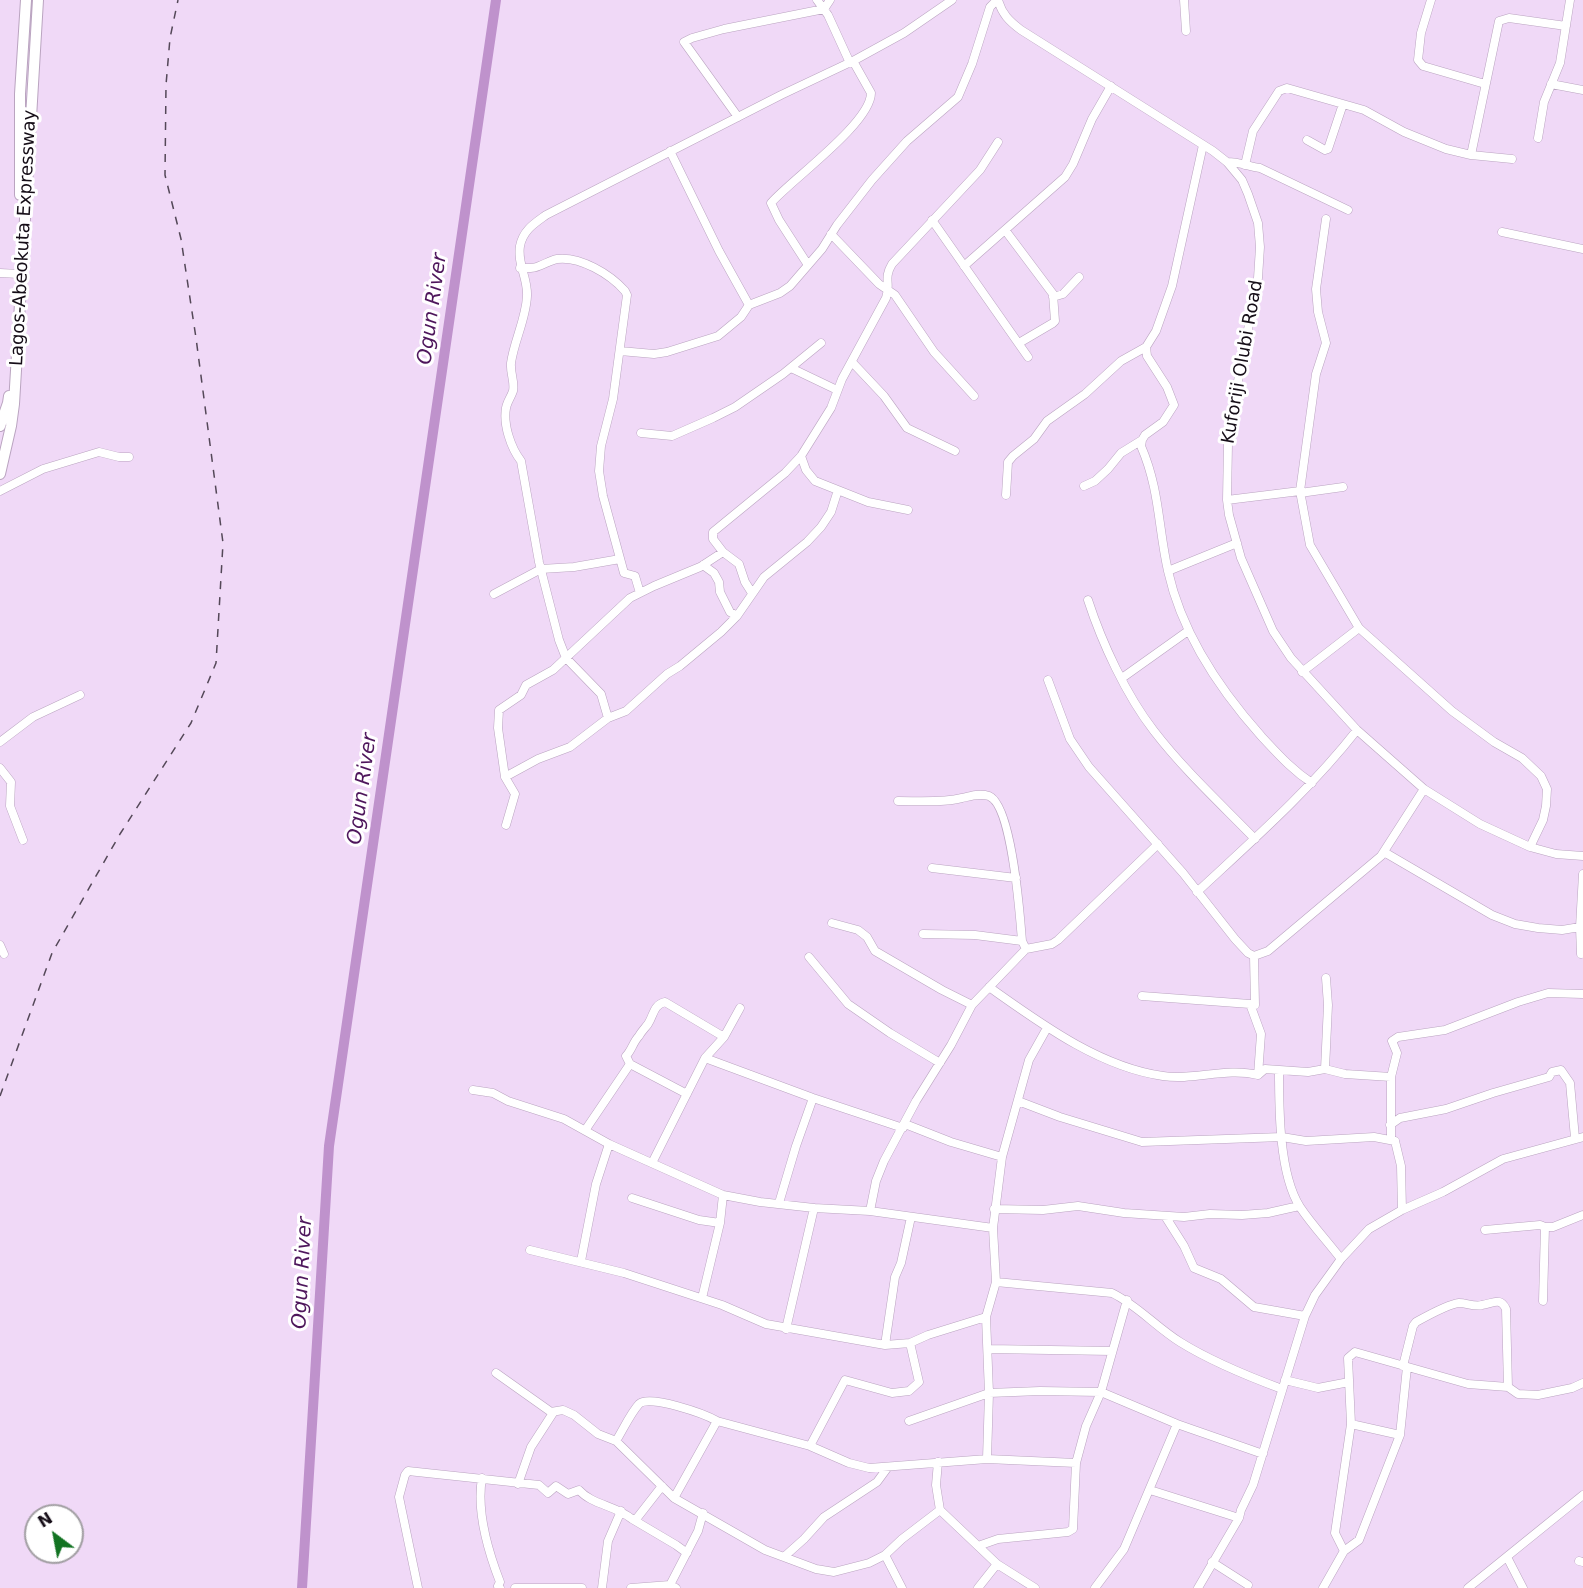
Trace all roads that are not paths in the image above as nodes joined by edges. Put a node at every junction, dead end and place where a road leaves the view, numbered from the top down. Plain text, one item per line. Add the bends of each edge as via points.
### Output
1 (26, 0) edge
2 (38, 0) edge
3 (817, 0) edge
4 (830, 0) edge
5 (952, 0) edge
6 (998, 0) edge
7 (1184, 0) edge
8 (1431, 0) edge
9 (1570, 0) edge
10 (824, 9) junction
11 (1566, 26) junction
12 (1186, 31) dead end
13 (851, 62) junction
14 (1485, 84) junction
15 (1551, 84) junction
16 (1111, 86) junction
17 (1583, 90) edge
18 (1343, 104) junction
19 (738, 117) junction
20 (1538, 138) dead end
21 (1307, 140) dead end
22 (998, 142) dead end
23 (1203, 145) junction
24 (670, 152) junction
25 (1470, 155) junction
26 (1512, 159) dead end
27 (1227, 162) junction
28 (1245, 165) junction
29 (1348, 210) dead end
30 (1326, 219) dead end
31 (932, 220) junction
32 (1005, 230) junction
33 (1502, 232) dead end
34 (831, 234) junction
35 (1583, 249) edge
36 (808, 265) junction
37 (964, 266) junction
38 (520, 268) junction
39 (0, 273) edge
40 (19, 274) junction
41 (1079, 277) dead end
42 (888, 291) junction
43 (1053, 297) junction
44 (749, 305) junction
45 (821, 343) dead end
46 (1019, 343) junction
47 (1146, 347) junction
48 (620, 351) junction
49 (1028, 357) dead end
50 (852, 362) junction
51 (791, 368) junction
52 (837, 390) junction
53 (974, 396) dead end
54 (0, 426) edge
55 (641, 433) dead end
56 (1142, 440) junction
57 (955, 451) dead end
58 (801, 456) junction
59 (129, 457) dead end
60 (0, 474) edge
61 (1084, 486) dead end
62 (1343, 487) dead end
63 (0, 490) edge
64 (838, 490) junction
65 (1300, 492) junction
66 (1006, 495) dead end
67 (1227, 500) junction
68 (908, 510) dead end
69 (1237, 543) junction
70 (723, 552) junction
71 (620, 559) junction
72 (703, 565) junction
73 (541, 569) junction
74 (1168, 571) junction
75 (640, 593) junction
76 (752, 593) junction
77 (494, 594) dead end
78 (1088, 600) dead end
79 (737, 616) junction
80 (1359, 628) junction
81 (1188, 631) junction
82 (566, 658) junction
83 (1302, 672) junction
84 (1122, 678) junction
85 (1048, 680) dead end
86 (80, 695) dead end
87 (608, 718) junction
88 (1357, 730) junction
89 (0, 742) edge
90 (0, 768) edge
91 (505, 777) junction
92 (1312, 783) junction
93 (1424, 789) junction
94 (898, 801) dead end
95 (506, 825) dead end
96 (1255, 839) junction
97 (23, 840) dead end
98 (1158, 844) junction
99 (1530, 847) junction
100 (1384, 852) junction
101 (1583, 856) edge
102 (932, 868) dead end
103 (1583, 874) edge
104 (1016, 878) junction
105 (1197, 892) junction
106 (832, 923) dead end
107 (1580, 927) junction
108 (923, 934) dead end
109 (1022, 941) junction
110 (0, 945) edge
111 (1026, 949) junction
112 (4, 954) dead end
113 (1581, 954) dead end
114 (1254, 956) junction
115 (809, 957) dead end
116 (1326, 978) dead end
117 (989, 987) junction
118 (1583, 994) edge
119 (1142, 996) dead end
120 (1250, 1004) junction
121 (972, 1005) junction
122 (740, 1008) dead end
123 (1047, 1028) junction
124 (724, 1037) junction
125 (705, 1058) junction
126 (940, 1063) junction
127 (630, 1064) junction
128 (1325, 1069) junction
129 (1280, 1070) junction
130 (1258, 1076) junction
131 (1391, 1077) junction
132 (473, 1090) dead end
133 (687, 1094) junction
134 (813, 1098) junction
135 (1018, 1101) junction
136 (1390, 1125) junction
137 (904, 1126) junction
138 (586, 1130) junction
139 (1282, 1137) junction
140 (1579, 1137) edge
141 (1395, 1141) junction
142 (609, 1144) junction
143 (1002, 1157) junction
144 (652, 1163) junction
145 (723, 1195) junction
146 (632, 1198) dead end
147 (779, 1203) junction
148 (1299, 1206) junction
149 (814, 1208) junction
150 (994, 1209) junction
151 (1402, 1210) junction
152 (870, 1211) junction
153 (1583, 1215) edge
154 (1165, 1216) junction
155 (911, 1217) junction
156 (720, 1223) junction
157 (1545, 1227) junction
158 (993, 1228) junction
159 (1485, 1230) dead end
160 (530, 1250) dead end
161 (1341, 1258) junction
162 (580, 1261) junction
163 (996, 1282) junction
164 (702, 1298) junction
165 (1127, 1300) junction
166 (1543, 1300) dead end
167 (1305, 1316) junction
168 (986, 1317) junction
169 (786, 1329) junction
170 (910, 1343) junction
171 (885, 1345) junction
172 (988, 1349) junction
173 (1112, 1351) junction
174 (1405, 1366) junction
175 (496, 1373) dead end
176 (1285, 1380) junction
177 (1348, 1382) junction
178 (1583, 1383) edge
179 (1508, 1387) junction
180 (1282, 1389) junction
181 (1101, 1392) junction
182 (989, 1393) junction
183 (550, 1412) junction
184 (717, 1421) junction
185 (909, 1421) dead end
186 (1177, 1424) junction
187 (1351, 1424) junction
188 (1400, 1435) junction
189 (616, 1441) junction
190 (810, 1446) junction
191 (1263, 1454) junction
192 (987, 1460) junction
193 (938, 1462) junction
194 (1076, 1463) junction
195 (888, 1467) junction
196 (482, 1478) junction
197 (518, 1484) junction
198 (662, 1486) junction
199 (1150, 1490) junction
200 (1583, 1495) edge
201 (674, 1498) junction
202 (940, 1510) junction
203 (621, 1511) junction
204 (703, 1513) junction
205 (1239, 1518) junction
206 (632, 1519) junction
207 (978, 1546) junction
208 (1344, 1551) junction
209 (687, 1553) junction
210 (885, 1555) junction
211 (785, 1556) junction
212 (1507, 1557) junction
213 (1212, 1562) junction
214 (997, 1564) junction
215 (1248, 1585) dead end
216 (673, 1587) edge
217 (418, 1588) edge
218 (500, 1588) edge
219 (515, 1588) edge
220 (582, 1588) edge
221 (602, 1588) edge
222 (631, 1588) edge
223 (902, 1588) edge
224 (978, 1588) edge
225 (1035, 1588) edge
226 (1095, 1588) edge
227 (1198, 1588) edge
228 (1323, 1588) edge
229 (1468, 1588) edge
230 (1523, 1588) edge

1 - 40 highway, Lagos-Abeokuta Expressway via 20,94
2 - 60 highway, Lagos-Abeokuta Expressway via 14,404
3 - 10 street
4 - 10 street
5 - 13 street via 904,33
6 - 16 street, Kuforiji Olubi Road via 1005,16 1020,30
6 - 34 street via 990,7 958,97 907,141
7 - 12 street
8 - 14 street via 1417,54 1420,64
9 - 11 street
10 - 13 street
10 - 19 street via 724,29 684,42
11 - 14 street via 1509,18 1499,21
11 - 15 street via 1560,63
13 - 19 street
13 - 36 street via 871,93 869,101 852,128 771,203
14 - 25 street
15 - 17 street
15 - 20 street
16 - 23 street, Kuforiji Olubi Road
16 - 32 street via 1065,177
18 - 21 street via 1328,149
18 - 25 street via 1364,110 1432,144
18 - 28 street via 1283,88 1253,131
19 - 24 street
22 - 31 street via 980,170
23 - 27 street, Kuforiji Olubi Road
23 - 47 street via 1172,286
24 - 38 street via 535,223 523,238
24 - 44 street
25 - 26 street
27 - 28 street
27 - 67 street, Kuforiji Olubi Road via 1248,194 1258,223 1260,246 1258,278 1231,417
28 - 29 street via 1260,168
30 - 65 street via 1316,289 1326,343 1316,374
31 - 37 street
31 - 42 street via 885,274
32 - 37 street
32 - 43 street
33 - 35 street
34 - 36 street
34 - 42 street
36 - 44 street via 780,293
37 - 46 street
38 - 48 street via 566,259 589,266 622,287 627,295
38 - 73 street via 527,294 511,363 513,390 506,414 512,447 521,461
39 - 40 street
40 - 54 highway, Lagos-Abeokuta Expressway via 8,404
41 - 43 street via 1063,294
42 - 50 street
42 - 53 street via 907,310 934,352
43 - 46 street via 1055,321
44 - 48 street via 718,336 668,352
45 - 51 street
46 - 49 street
47 - 56 street via 1147,356 1174,405 1163,422
47 - 66 street via 1121,361 1047,422 1013,456 1008,462
48 - 71 street via 599,471
50 - 52 street
50 - 57 street via 879,389 908,428
51 - 52 street
51 - 55 street via 735,407 677,434
52 - 58 street via 831,408
56 - 61 street
56 - 74 street via 1155,485
58 - 64 street via 815,482
58 - 70 street via 713,532
59 - 63 street via 99,452 43,469
62 - 65 street
64 - 68 street via 868,502
64 - 76 street via 821,527 764,577
65 - 67 street
65 - 80 street via 1310,545
67 - 69 street, Kuforiji Olubi Road
69 - 74 street
69 - 83 street, Kuforiji Olubi Road via 1273,631
70 - 72 street
70 - 76 street via 739,564
71 - 73 street
71 - 75 street via 624,573 635,576
72 - 75 street
72 - 79 street via 714,573 730,612
73 - 77 street
73 - 82 street
74 - 81 street
75 - 82 street
76 - 79 street
78 - 84 street
79 - 87 street via 632,706
80 - 83 street
80 - 99 street via 1452,711 1522,758 1541,776 1547,789 1546,806
81 - 84 street
81 - 92 street via 1221,687 1249,723 1291,768
82 - 87 street via 601,694
82 - 91 street via 526,685 521,695 499,710
83 - 88 street, Kuforiji Olubi Road
84 - 96 street via 1161,740
85 - 98 street via 1079,753
86 - 89 street via 33,717
87 - 91 street via 570,747
88 - 92 street
88 - 93 street, Kuforiji Olubi Road
90 - 97 street via 11,782 10,806
91 - 95 street via 515,794
92 - 96 street
93 - 99 street, Kuforiji Olubi Road via 1480,824
93 - 100 street
94 - 104 street via 991,797 998,806 1011,846
96 - 105 street
98 - 105 street
98 - 111 street via 1058,940
99 - 101 street, Kuforiji Olubi Road
100 - 107 street via 1492,915 1515,924 1562,930
100 - 114 street via 1268,951
102 - 104 street
103 - 107 street
104 - 109 street
105 - 114 street
106 - 121 street via 858,930 875,951
107 - 113 street
108 - 109 street via 975,934
109 - 111 street
110 - 112 street
111 - 117 street
114 - 120 street via 1255,1005
115 - 126 street via 848,1004
116 - 128 street
117 - 121 street
117 - 123 street
118 - 131 street via 1548,993 1445,1030 1398,1037 1392,1041 1397,1053
119 - 120 street
120 - 130 street via 1261,1034
121 - 126 street
122 - 124 street
123 - 130 street via 1128,1069 1165,1077 1243,1072
123 - 135 street via 1029,1060
124 - 125 street
124 - 127 street via 671,1004 661,1003 626,1056
125 - 133 street
125 - 134 street
126 - 137 street
127 - 133 street
127 - 138 street
128 - 129 street
128 - 131 street
129 - 130 street via 1265,1069
129 - 139 street
131 - 136 street
132 - 138 street via 550,1113
133 - 144 street
134 - 137 street
134 - 147 street
135 - 139 street via 1142,1142
135 - 143 street
136 - 140 street via 1400,1118 1446,1109 1561,1071 1569,1083
136 - 141 street via 1391,1140
137 - 143 street
137 - 152 street via 876,1181
138 - 142 street
139 - 141 street via 1306,1141 1374,1137
139 - 148 street via 1285,1167
140 - 151 street via 1503,1159
141 - 151 street via 1401,1166
142 - 144 street
142 - 162 street
143 - 150 street
144 - 145 street
145 - 147 street
145 - 156 street
146 - 156 street
147 - 149 street
148 - 154 street via 1242,1215
148 - 161 street
149 - 152 street
149 - 169 street
150 - 154 street via 1078,1206
150 - 158 street
151 - 161 street via 1369,1229
152 - 155 street
153 - 157 street
154 - 167 street via 1194,1268 1221,1280 1254,1307
155 - 158 street
155 - 171 street via 895,1277
156 - 164 street
157 - 159 street
157 - 166 street
158 - 163 street
160 - 162 street
161 - 167 street
162 - 164 street
163 - 165 street via 1112,1293
163 - 168 street
164 - 169 street
165 - 173 street
165 - 180 street via 1180,1342 1236,1372
167 - 176 street
168 - 170 street
168 - 172 street
169 - 171 street
170 - 171 street
170 - 190 street via 919,1382 909,1391 891,1393 845,1380
172 - 173 street
172 - 182 street
173 - 181 street
174 - 177 street via 1355,1352 1348,1358
174 - 179 street via 1468,1384
174 - 179 street via 1416,1322 1458,1303 1499,1302 1506,1309
174 - 188 street
175 - 183 street
176 - 177 street via 1318,1388
176 - 180 street
177 - 187 street
178 - 179 street via 1538,1395 1518,1394
180 - 191 street
181 - 182 street
181 - 186 street
181 - 194 street
182 - 185 street
182 - 192 street
183 - 189 street via 563,1410 598,1434
183 - 197 street via 553,1413 531,1447
184 - 189 street via 649,1400 639,1405
184 - 190 street
184 - 201 street
186 - 191 street
186 - 199 street
187 - 188 street
187 - 208 street via 1335,1533
188 - 208 street via 1359,1540
189 - 198 street
190 - 195 street via 849,1463
191 - 205 street
192 - 193 street
192 - 194 street
193 - 195 street
193 - 202 street
194 - 207 street via 1072,1531 998,1539
195 - 211 street via 877,1482 824,1517
196 - 197 street
196 - 217 street via 412,1470 405,1475 399,1497
196 - 218 street via 481,1509
197 - 203 street via 539,1485 548,1493 556,1486 568,1494 579,1490 587,1499
198 - 201 street
198 - 206 street via 637,1518
199 - 205 street
199 - 226 street via 1124,1549
200 - 212 street
201 - 204 street
202 - 207 street
202 - 210 street
203 - 206 street
203 - 221 street via 608,1541
204 - 209 street
204 - 211 street via 765,1550
205 - 213 street
206 - 209 street
207 - 214 street
208 - 228 street
209 - 216 street
210 - 211 street via 834,1572
210 - 223 street
212 - 229 street
212 - 230 street
213 - 215 street
213 - 227 street
214 - 224 street
214 - 225 street
216 - 222 street
219 - 220 street

